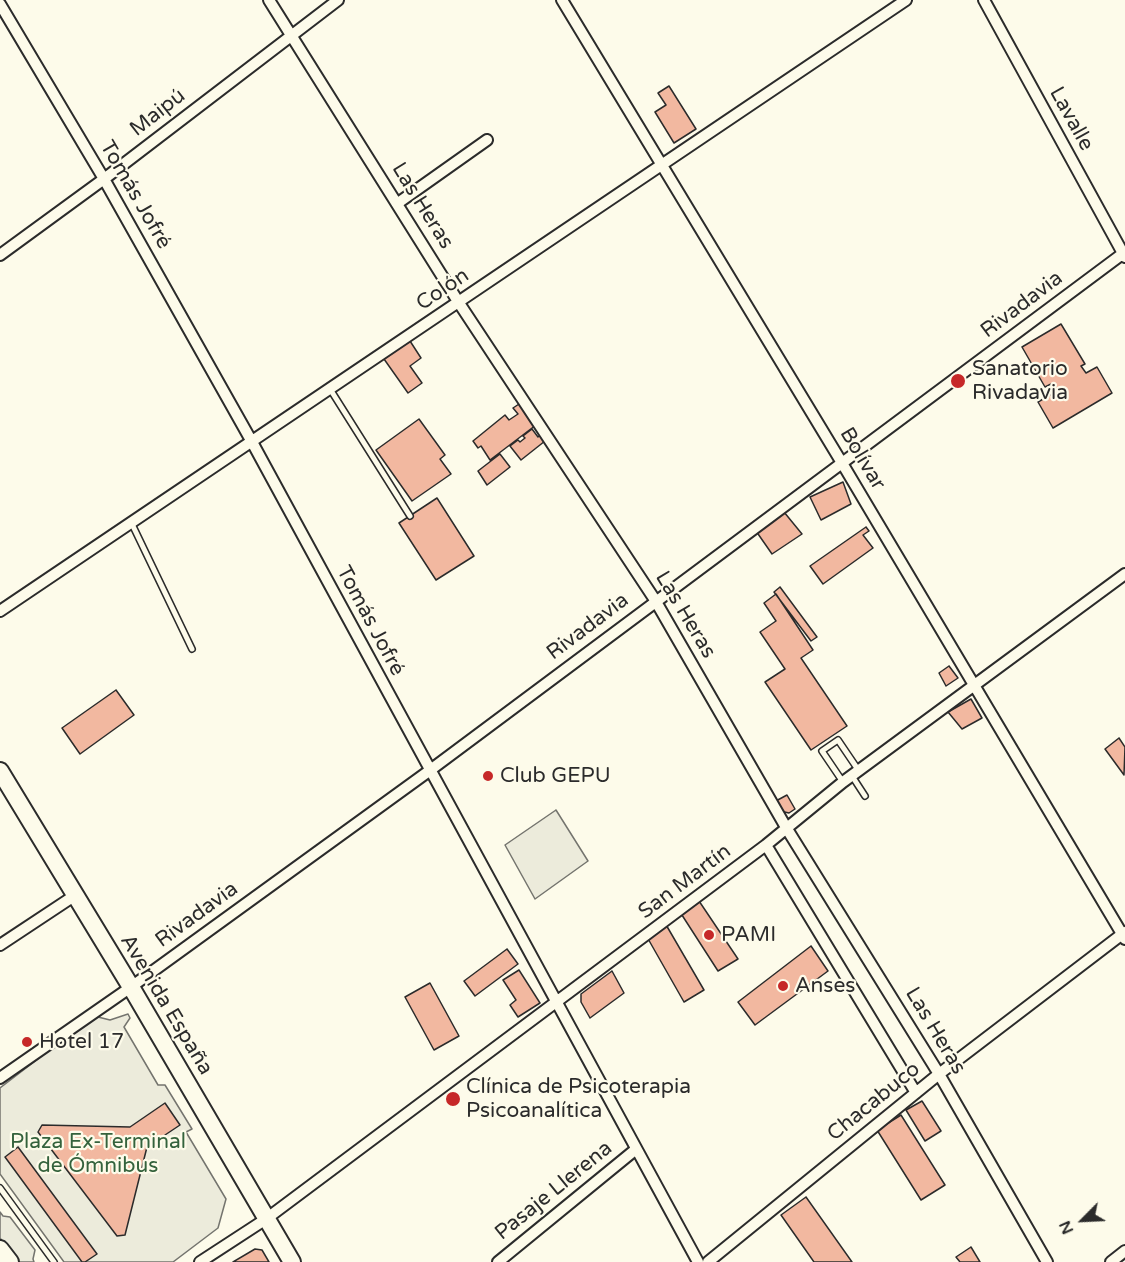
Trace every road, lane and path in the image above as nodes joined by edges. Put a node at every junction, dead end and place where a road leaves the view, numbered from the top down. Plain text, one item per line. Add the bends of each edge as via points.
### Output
1 (269, 0) edge
2 (338, 0) edge
3 (562, 0) edge
4 (906, 0) edge
5 (984, 0) edge
6 (0, 4) edge
7 (292, 35) junction
8 (487, 140) dead end
9 (660, 165) junction
10 (105, 179) junction
11 (398, 203) junction
12 (1124, 254) edge
13 (0, 255) edge
14 (459, 303) junction
15 (330, 389) junction
16 (252, 442) junction
17 (843, 463) junction
18 (410, 516) dead end
19 (131, 522) junction
20 (1125, 574) edge
21 (655, 600) junction
22 (0, 611) edge
23 (192, 649) dead end
24 (974, 687) junction
25 (0, 771) edge
26 (429, 771) junction
27 (852, 776) junction
28 (865, 796) dead end
29 (787, 829) junction
30 (766, 845) junction
31 (74, 896) junction
32 (1124, 935) edge
33 (0, 945) edge
34 (130, 987) junction
35 (556, 1003) junction
36 (939, 1074) junction
37 (0, 1078) edge
38 (916, 1093) junction
39 (635, 1150) junction
40 (0, 1188) edge
41 (266, 1219) junction
42 (0, 1249) edge
43 (1125, 1251) edge
44 (10, 1262) edge
45 (54, 1262) edge
46 (200, 1262) edge
47 (292, 1262) edge
48 (498, 1262) edge
49 (698, 1262) edge
50 (708, 1262) edge
51 (1047, 1262) edge
52 (1111, 1262) edge

1 - 7 street, Las Heras
2 - 7 street, Maipú
3 - 9 street, Bolívar
4 - 9 street, Colón
5 - 12 street, Lavalle
6 - 10 street, Tomás Jofré
7 - 10 street, Maipú
7 - 11 street, Las Heras
8 - 11 street
9 - 14 street, Colón
9 - 17 street, Bolívar
10 - 13 street, Maipú
10 - 16 street, Tomás Jofré
11 - 14 street, Las Heras
12 - 17 street, Rivadavia
14 - 15 street, Colón
14 - 21 street, Las Heras
15 - 16 street, Colón
15 - 18 lane
16 - 19 street, Colón
16 - 26 street, Tomás Jofré
17 - 21 street, Rivadavia
17 - 24 street, Bolívar
19 - 22 street, Colón
19 - 23 lane
20 - 24 street, San Martín
21 - 26 street, Rivadavia
21 - 29 street, Las Heras
24 - 27 street, San Martín
24 - 32 street, Bolívar
25 - 31 main road, Avenida España
26 - 34 street, Rivadavia
26 - 35 street, Tomás Jofré
27 - 27 lane via 838,740 822,751
27 - 28 lane
27 - 29 street, San Martín
29 - 30 street, San Martín
29 - 36 street, Las Heras
30 - 35 street, San Martín
30 - 38 street
31 - 33 street
31 - 34 main road, Avenida España
32 - 36 street, Chacabuco
34 - 37 street, Rivadavia
34 - 41 main road, Avenida España
35 - 39 street, Tomás Jofré
35 - 41 street, San Martín
36 - 38 street, Chacabuco
36 - 51 street, Las Heras
38 - 50 street, Chacabuco
39 - 48 street, Pasaje Llerena
39 - 49 street, Tomás Jofré
40 - 45 lane
41 - 46 street, San Martín
41 - 47 main road, Avenida España
42 - 44 main road
43 - 52 street

